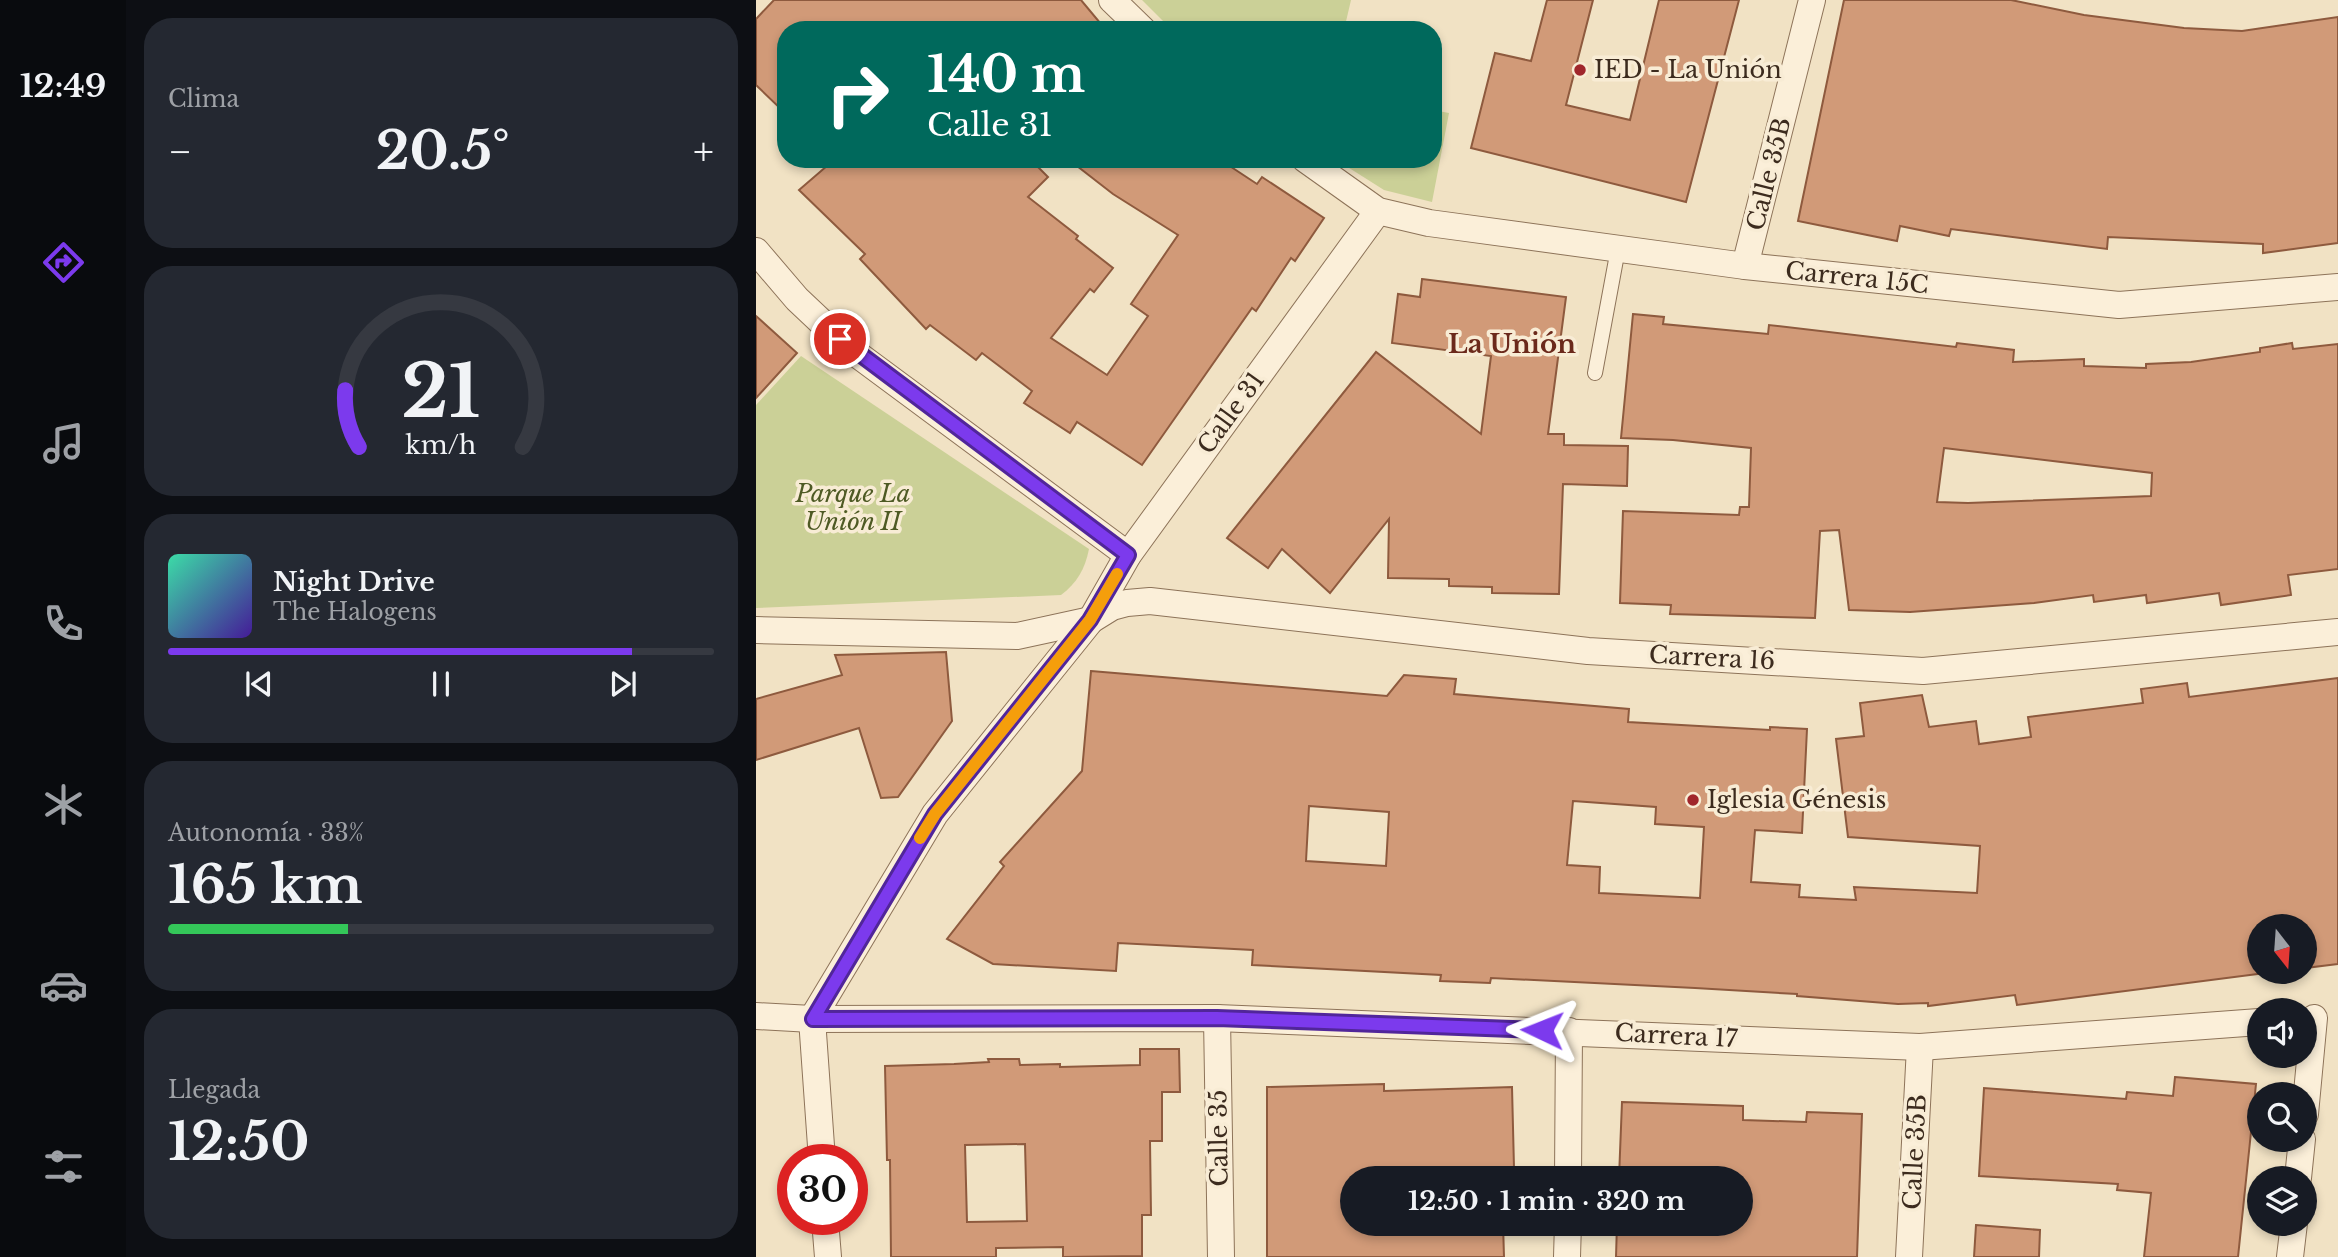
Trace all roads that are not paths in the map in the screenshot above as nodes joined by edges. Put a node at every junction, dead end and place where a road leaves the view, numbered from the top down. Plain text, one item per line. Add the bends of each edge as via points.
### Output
1 (1112, 0) edge
2 (1812, 0) edge
3 (1134, 21) edge
4 (1318, 168) edge
5 (1378, 211) junction
6 (1618, 249) junction
7 (756, 251) edge
8 (1745, 266) junction
9 (2338, 287) edge
10 (1595, 373) dead end
11 (1128, 555) junction
12 (1090, 620) junction
13 (756, 629) edge
14 (2338, 632) edge
15 (756, 1016) edge
16 (2319, 1017) edge
17 (1217, 1018) junction
18 (813, 1019) junction
19 (2247, 1023) edge
20 (1569, 1031) junction
21 (1920, 1047) junction
22 (2310, 1082) edge
23 (821, 1144) edge
24 (1568, 1166) edge
25 (826, 1235) edge
26 (1567, 1236) edge
27 (2292, 1236) edge
28 (828, 1257) edge
29 (1221, 1257) edge
30 (1567, 1257) edge
31 (1909, 1257) edge
32 (2290, 1257) edge

1 - 3 street
2 - 8 street, Calle 35B
4 - 5 street
5 - 6 street, Carrera 15C via 1429,223
5 - 11 street, Calle 31
6 - 8 street, Carrera 15C
6 - 10 lane
7 - 11 street via 797,299 850,349
8 - 9 street, Carrera 15C via 2119,305
11 - 12 street, Calle 31
12 - 13 street via 994,637
12 - 14 street, Carrera 16 via 1112,607 1150,601 1588,651 1923,671
12 - 18 street, Calle 31 via 935,814
15 - 18 street, Carrera 17
16 - 22 street
17 - 18 street, Carrera 17
17 - 20 street, Carrera 17
17 - 29 street, Calle 35
18 - 23 street
19 - 21 street, Carrera 17
20 - 21 street, Carrera 17
20 - 24 street
21 - 31 street, Calle 35B
25 - 28 street
26 - 30 street
27 - 32 street

